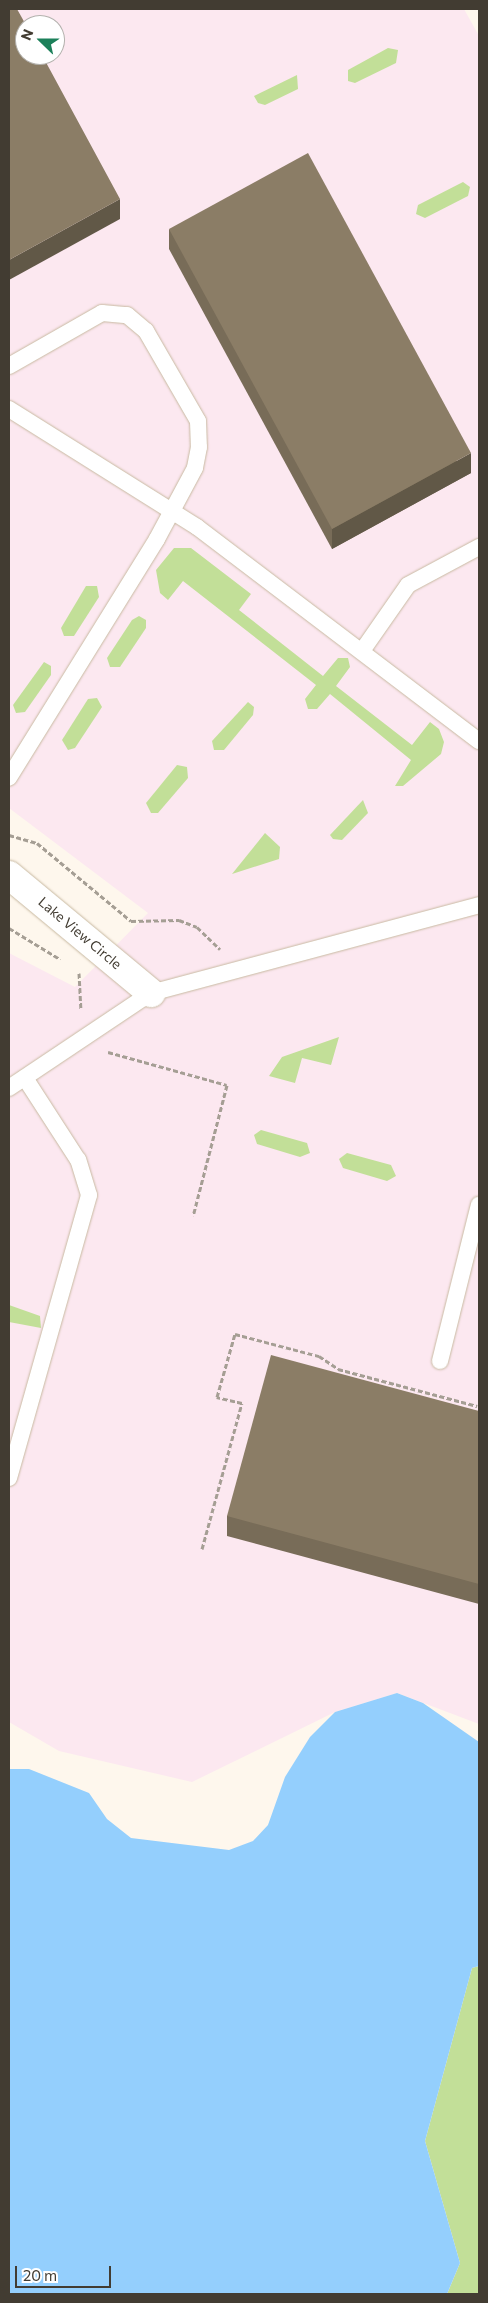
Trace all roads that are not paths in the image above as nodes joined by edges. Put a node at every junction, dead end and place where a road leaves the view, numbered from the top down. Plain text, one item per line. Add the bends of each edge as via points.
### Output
1 (9, 366) edge
2 (9, 409) edge
3 (170, 511) junction
4 (479, 546) edge
5 (362, 651) junction
6 (479, 741) edge
7 (9, 778) edge
8 (9, 875) edge
9 (479, 905) edge
10 (151, 993) junction
11 (15, 1082) edge
12 (479, 1205) edge
13 (440, 1361) dead end
14 (9, 1478) edge

1 - 3 lane via 102,313 127,316 146,330 198,421 195,468
2 - 3 lane
3 - 5 lane
3 - 7 lane
4 - 5 lane via 408,585
5 - 6 lane
8 - 10 street, Lake View Circle
9 - 10 lane
10 - 11 lane via 91,1036
11 - 14 lane via 78,1160 89,1195
12 - 13 lane

